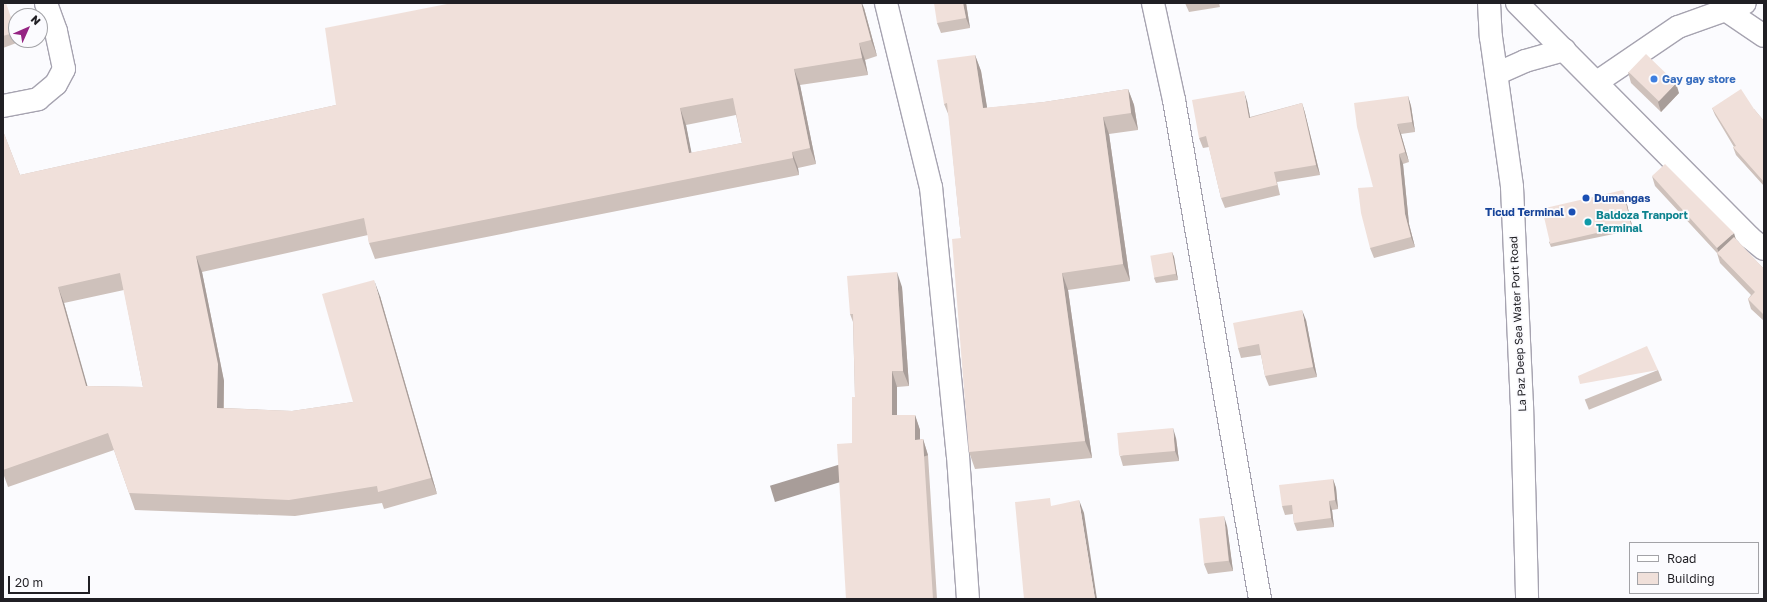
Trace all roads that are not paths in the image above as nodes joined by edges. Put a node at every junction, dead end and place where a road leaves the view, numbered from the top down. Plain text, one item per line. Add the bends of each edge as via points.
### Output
1 (46, 3) edge
2 (886, 3) edge
3 (1153, 3) edge
4 (1489, 3) edge
5 (1517, 3) edge
6 (1745, 3) edge
7 (1724, 9) junction
8 (1764, 36) edge
9 (1564, 50) junction
10 (1496, 74) junction
11 (1597, 82) junction
12 (3, 106) edge
13 (1764, 249) edge
14 (968, 599) edge
15 (1260, 599) edge
16 (1527, 599) edge

1 - 12 street via 56,31 64,69 56,84 38,99
2 - 14 street via 931,187 958,456
3 - 15 street via 1174,100
4 - 10 street, La Paz Deep Sea Water Port Road
5 - 9 street
6 - 7 street
7 - 8 street
7 - 11 street via 1678,27
9 - 10 street via 1525,61
9 - 11 street
10 - 16 street, La Paz Deep Sea Water Port Road via 1512,188 1522,404
11 - 13 street via 1749,237

